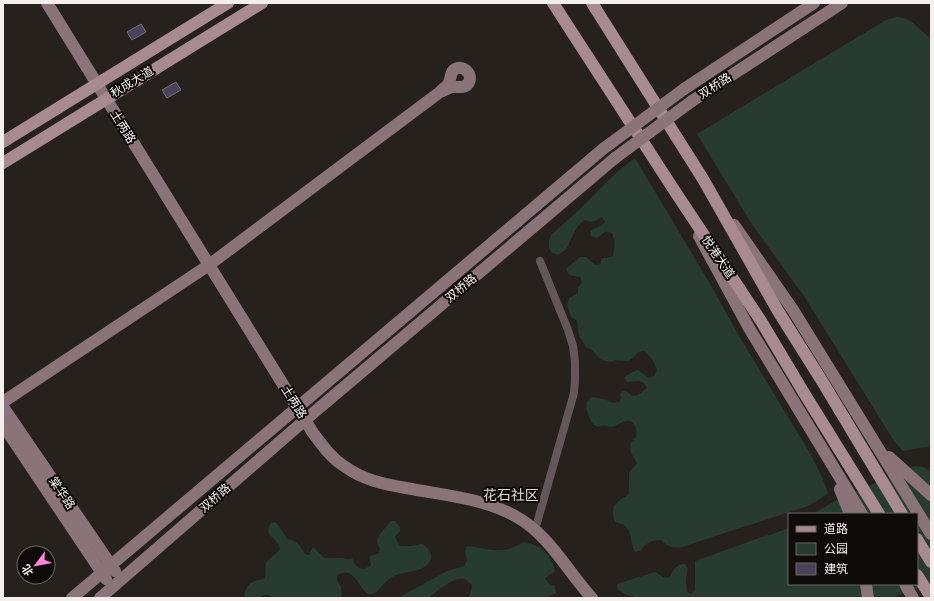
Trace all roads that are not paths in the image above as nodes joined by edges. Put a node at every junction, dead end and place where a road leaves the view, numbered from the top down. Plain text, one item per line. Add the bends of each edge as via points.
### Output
1 (47, 3) edge
2 (228, 3) edge
3 (262, 3) edge
4 (554, 3) edge
5 (592, 3) edge
6 (814, 3) edge
7 (842, 3) edge
8 (97, 84) junction
9 (440, 92) dead end
10 (106, 98) junction
11 (3, 142) edge
12 (3, 163) edge
13 (703, 179) junction
14 (676, 193) junction
15 (540, 261) dead end
16 (209, 265) junction
17 (3, 402) edge
18 (3, 407) edge
19 (297, 407) junction
20 (305, 420) junction
21 (3, 425) edge
22 (879, 448) junction
23 (830, 462) junction
24 (931, 495) edge
25 (850, 513) edge
26 (861, 513) edge
27 (878, 513) edge
28 (901, 513) edge
29 (535, 530) junction
30 (931, 534) edge
31 (918, 541) edge
32 (931, 562) edge
33 (106, 569) junction
34 (918, 577) edge
35 (117, 584) junction
36 (860, 585) edge
37 (866, 585) edge
38 (906, 585) edge
39 (931, 597) edge
40 (72, 598) edge
41 (100, 598) edge
42 (592, 598) edge
43 (860, 598) edge
44 (868, 598) edge
45 (913, 598) edge

1 - 8 main road, 土两路
2 - 8 main road, 秋成大道
3 - 10 main road, 秋成大道
4 - 14 main road, 悦港大道
5 - 13 main road, 悦港大道
6 - 19 main road, 双桥路, bridge via 684,88 603,149
7 - 20 main road, 双桥路, bridge via 692,101 615,158
8 - 10 main road, 土两路
8 - 11 main road, 秋成大道
9 - 16 main road
10 - 12 main road, 秋成大道
10 - 16 main road, 土两路
13 - 22 main road via 793,310
13 - 28 main road, 悦港大道 via 778,311
14 - 23 main road via 749,328
14 - 27 main road, 悦港大道 via 761,322
15 - 29 street via 573,346 576,379
16 - 17 main road
16 - 19 main road, 土两路
18 - 33 main road, 棠华路
19 - 20 main road, 土两路
19 - 33 main road, 双桥路
20 - 29 main road, 土两路 via 328,452 343,466 361,476 382,484 484,503 516,516
20 - 35 main road, 双桥路
21 - 33 main road, 棠华路
22 - 24 main road
22 - 30 main road
23 - 25 main road
23 - 26 main road
29 - 42 main road, 土两路
31 - 32 main road
33 - 35 main road, 棠华路
33 - 40 main road, 双桥路
34 - 39 main road
35 - 41 main road, 双桥路
36 - 43 main road
37 - 44 main road
38 - 45 main road

